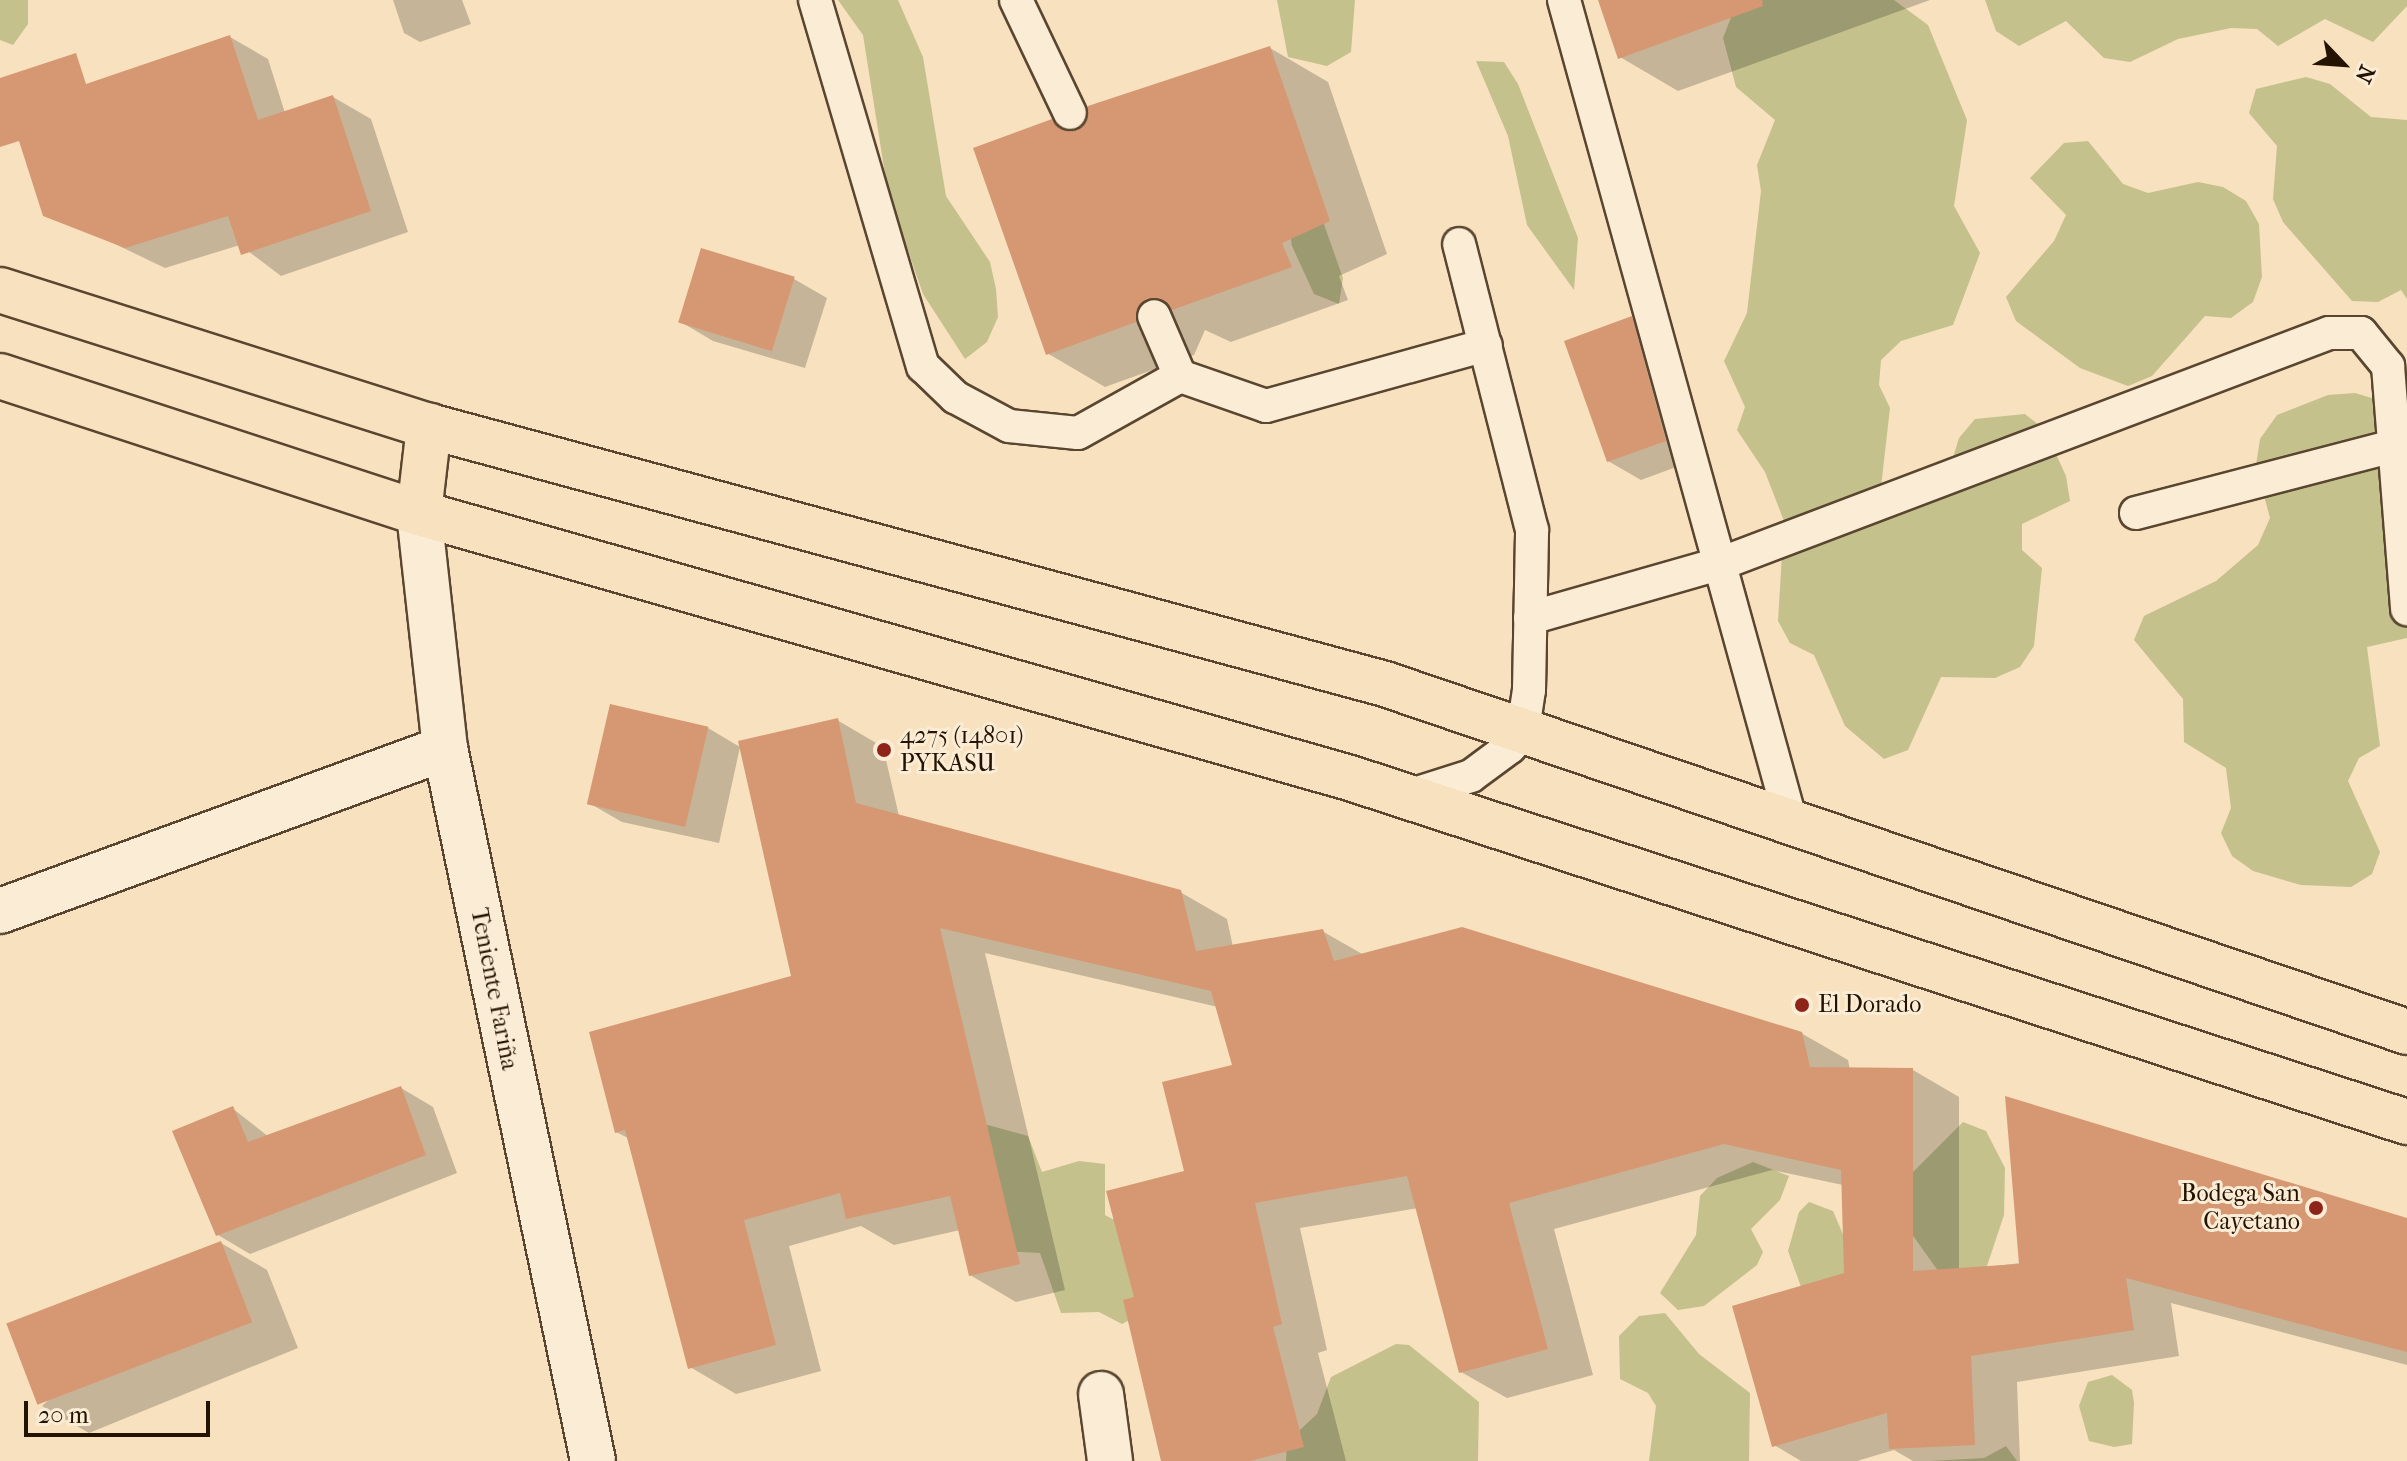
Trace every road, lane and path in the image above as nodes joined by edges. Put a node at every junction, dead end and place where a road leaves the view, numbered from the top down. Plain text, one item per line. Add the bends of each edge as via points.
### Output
1 (815, 0) edge
2 (1016, 0) edge
3 (1564, 0) edge
4 (1070, 113) dead end
5 (1459, 244) dead end
6 (0, 290) edge
7 (1154, 316) dead end
8 (1486, 345) junction
9 (0, 376) edge
10 (1180, 376) junction
11 (429, 426) junction
12 (2394, 446) junction
13 (419, 513) junction
14 (2136, 513) dead end
15 (1725, 562) junction
16 (2407, 609) edge
17 (1530, 618) junction
18 (1523, 730) junction
19 (445, 748) junction
20 (1408, 796) junction
21 (1791, 822) junction
22 (0, 911) edge
23 (2407, 1032) edge
24 (2407, 1122) edge
25 (1101, 1394) dead end
26 (593, 1461) edge
27 (1110, 1461) edge

1 - 10 lane via 923,366 955,397 1009,426 1078,433
2 - 4 lane
3 - 15 lane
5 - 8 lane
6 - 11 highway
7 - 10 lane
8 - 10 lane via 1266,406
8 - 17 lane via 1532,530
9 - 13 highway
11 - 13 highway
11 - 18 highway via 1385,684
12 - 14 lane
12 - 15 lane via 2388,366 2361,333 2329,333
12 - 16 lane
13 - 19 street, Teniente Fariña
13 - 20 highway
15 - 17 lane
15 - 21 lane
17 - 18 lane
18 - 20 lane via 1471,776
18 - 21 highway
19 - 22 street
19 - 26 street, Teniente Fariña
20 - 24 highway
21 - 23 highway
25 - 27 street

